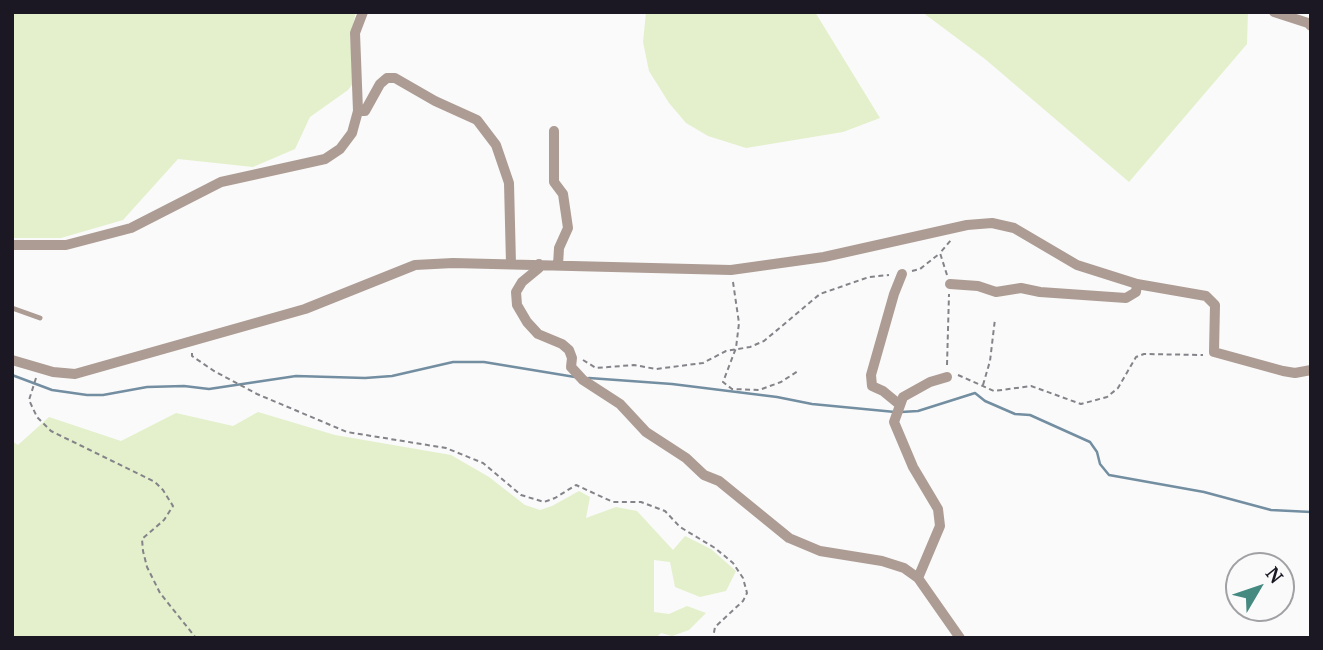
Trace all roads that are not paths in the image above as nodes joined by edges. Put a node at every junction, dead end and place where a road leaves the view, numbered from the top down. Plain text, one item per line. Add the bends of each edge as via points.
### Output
1 (363, 12) edge
2 (1274, 12) edge
3 (1311, 26) edge
4 (358, 111) junction
5 (554, 131) dead end
6 (12, 245) edge
7 (511, 264) junction
8 (539, 264) junction
9 (558, 265) junction
10 (902, 274) road end
11 (950, 284) road end
12 (1137, 284) junction
13 (12, 308) edge
14 (40, 318) dead end
15 (12, 360) edge
16 (1311, 370) edge
17 (947, 377) road end
18 (900, 405) junction
19 (918, 578) junction
20 (960, 638) edge

1 - 4 street via 355,33
2 - 3 street
4 - 6 street via 352,133 341,149 325,159 221,182 131,228 66,245
4 - 7 street via 365,111 380,84 395,78 477,120 496,145 509,183
5 - 9 street via 554,182 563,194 568,228
7 - 8 street
7 - 15 street via 415,265 305,309 75,374
8 - 9 street
8 - 19 street via 516,292 517,305 538,334 569,350 571,367 583,380 789,538 820,551 882,561
9 - 12 street via 731,270 824,257 992,223 1014,228 1077,265
10 - 18 street via 871,375 872,386
11 - 12 street via 996,292 1021,288 1126,298 1136,292
12 - 16 street via 1206,296 1215,305 1214,352 1283,371
13 - 14 lane
17 - 18 street via 903,397
18 - 19 street via 894,422 913,467 939,509 940,526
19 - 20 street

